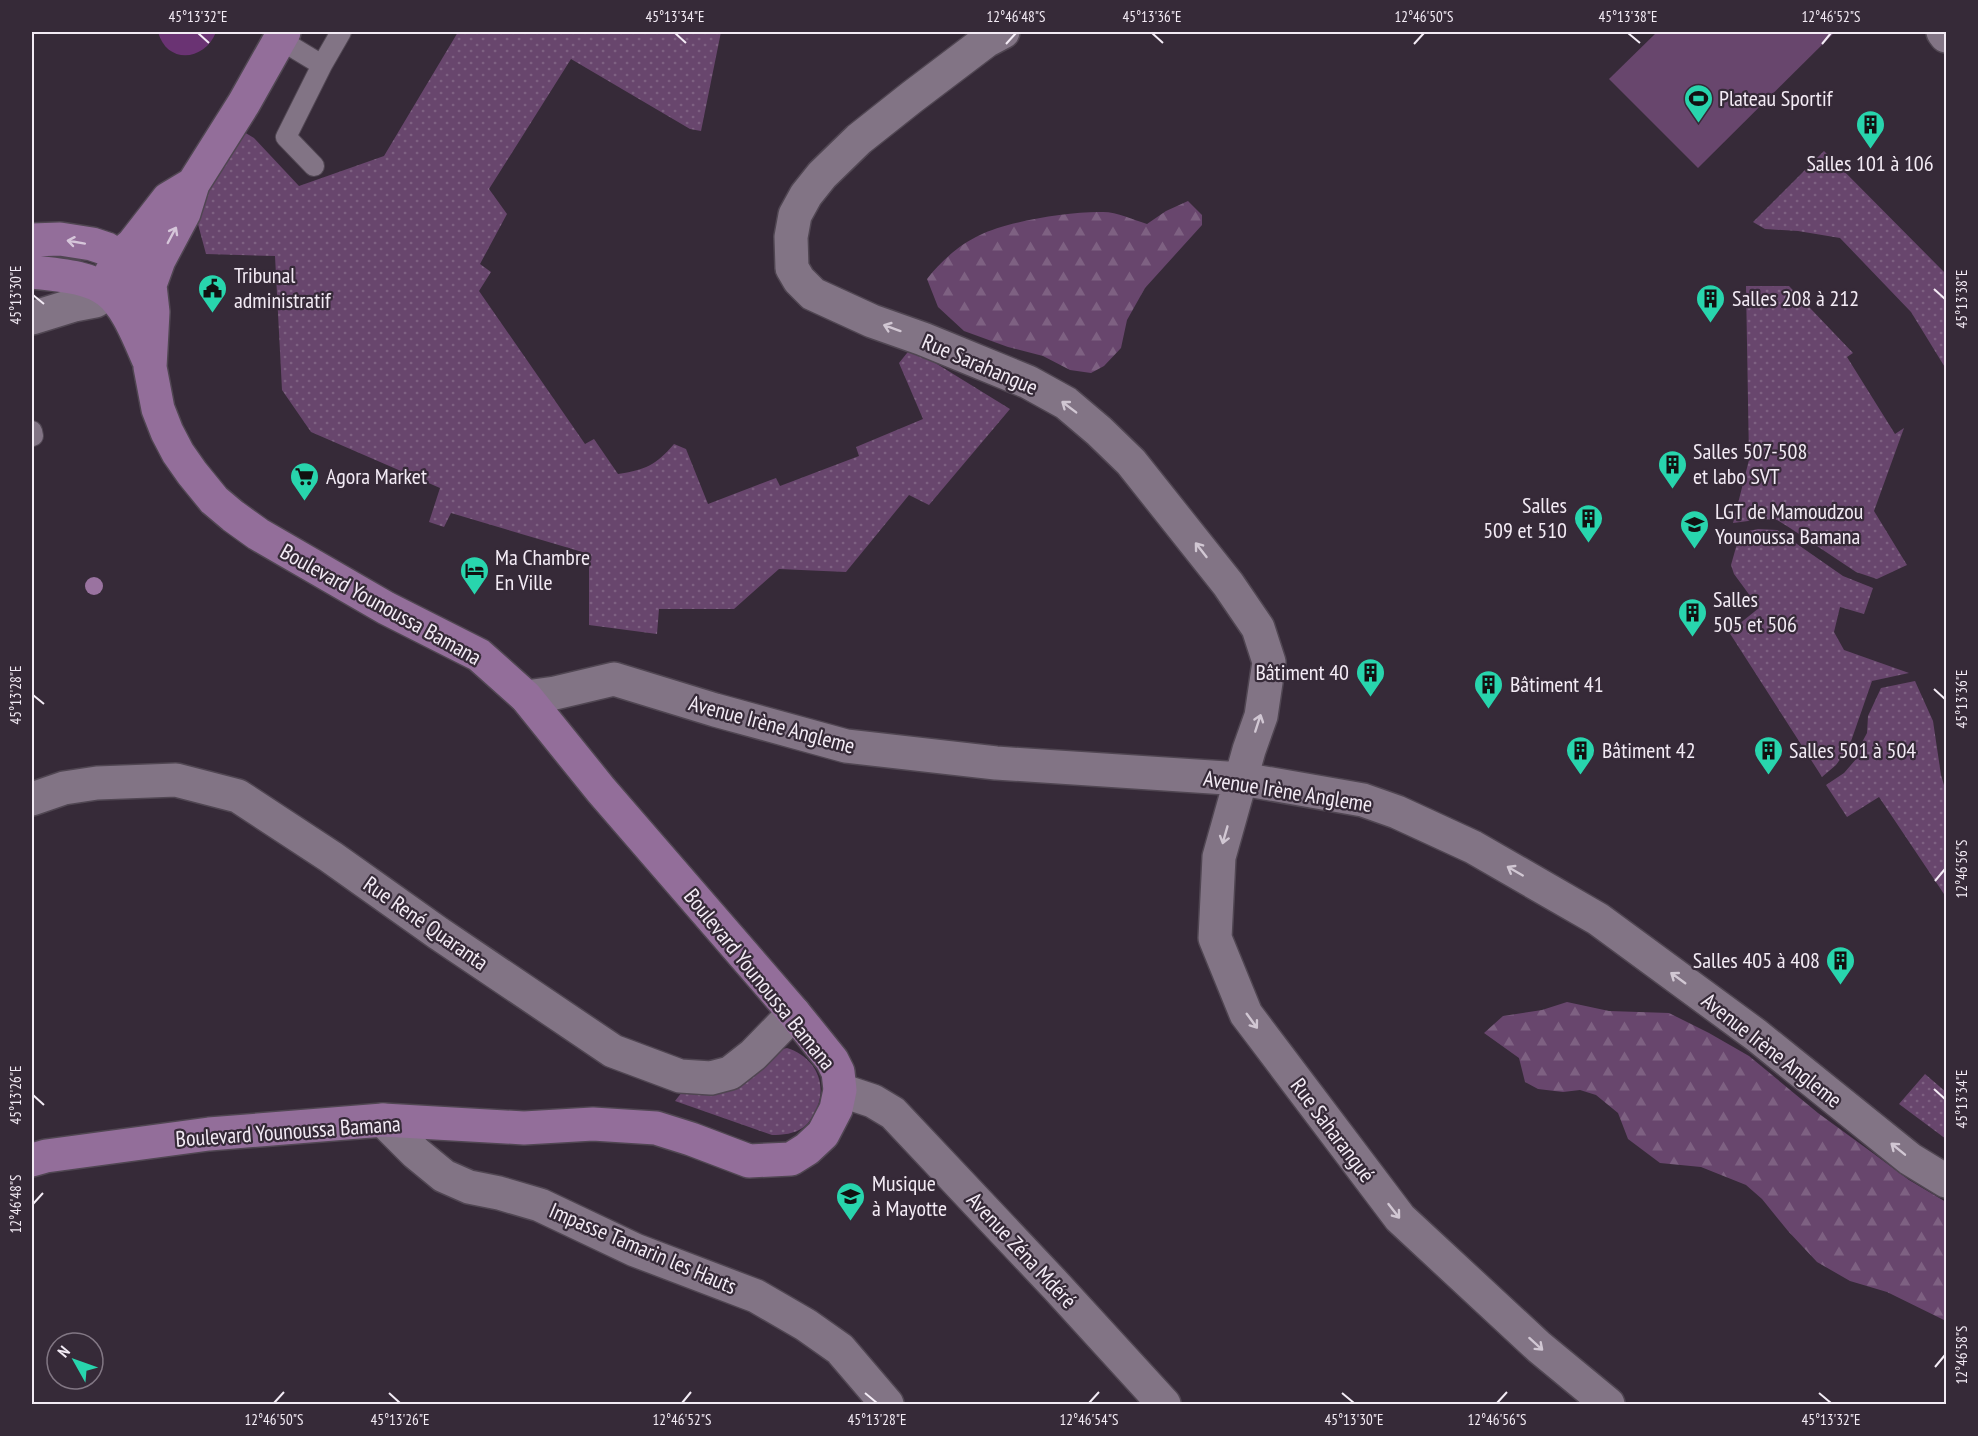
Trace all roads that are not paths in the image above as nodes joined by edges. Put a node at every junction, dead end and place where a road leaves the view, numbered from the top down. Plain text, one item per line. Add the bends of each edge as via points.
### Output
1 (341, 32) edge
2 (1003, 32) edge
3 (1943, 32) edge
4 (281, 35) edge
5 (1947, 36) edge
6 (322, 65) junction
7 (314, 166) dead end
8 (193, 184) junction
9 (32, 240) edge
10 (119, 256) junction
11 (32, 272) edge
12 (150, 285) junction
13 (110, 292) junction
14 (32, 318) edge
15 (150, 367) junction
16 (526, 697) junction
17 (1242, 779) junction
18 (32, 799) edge
19 (794, 1013) junction
20 (840, 1090) junction
21 (383, 1120) junction
22 (32, 1160) edge
23 (1947, 1181) edge
24 (887, 1404) edge
25 (1164, 1404) edge
26 (1608, 1404) edge

1 - 6 lane
17 -> 2 street, Rue Sarahangue via 1261,716 1269,662 1258,628 1131,462 1066,403 1028,382 813,294 792,268 795,215 822,175 903,104
3 - 5 street
4 - 6 lane
4 - 8 main road
6 - 7 lane via 286,137
8 - 10 main road via 168,199 134,244
12 -> 8 main road via 184,213
10 -> 9 main road via 75,241
10 - 12 main road via 135,266
10 - 13 main road
11 - 13 main road, Boulevard Younoussa Bamana via 77,277
12 - 13 main road
12 - 15 main road, Boulevard Younoussa Bamana
13 - 14 street via 95,301
13 - 15 main road, Boulevard Younoussa Bamana via 134,326
15 - 16 main road, Boulevard Younoussa Bamana via 167,432 192,473 226,511 258,534 386,608 479,655
16 - 17 street, Avenue Irène Angleme via 614,679 846,746 996,763
16 - 19 main road, Boulevard Younoussa Bamana
23 -> 17 street, Avenue Irène Angleme via 1910,1159 1756,1035 1598,919 1473,848 1397,812 1363,800
17 -> 26 street, Rue Saharangué via 1219,857 1215,938 1246,1014 1400,1218 1539,1347
18 - 19 street, Rue René Quaranta via 64,788 98,783 176,780 238,796 613,1051 680,1077 711,1078 730,1073
19 - 20 main road, Boulevard Younoussa Bamana via 832,1060
20 - 21 main road, Boulevard Younoussa Bamana via 836,1109 823,1134 791,1159 749,1161 656,1128 592,1124 524,1128
20 - 25 street, Avenue Zéna Mdéré via 873,1101 893,1113
21 - 22 main road, Boulevard Younoussa Bamana via 209,1134
21 - 24 street, Impasse Tamarin les Hauts via 444,1176 469,1187 540,1205 635,1250 756,1296 840,1349

